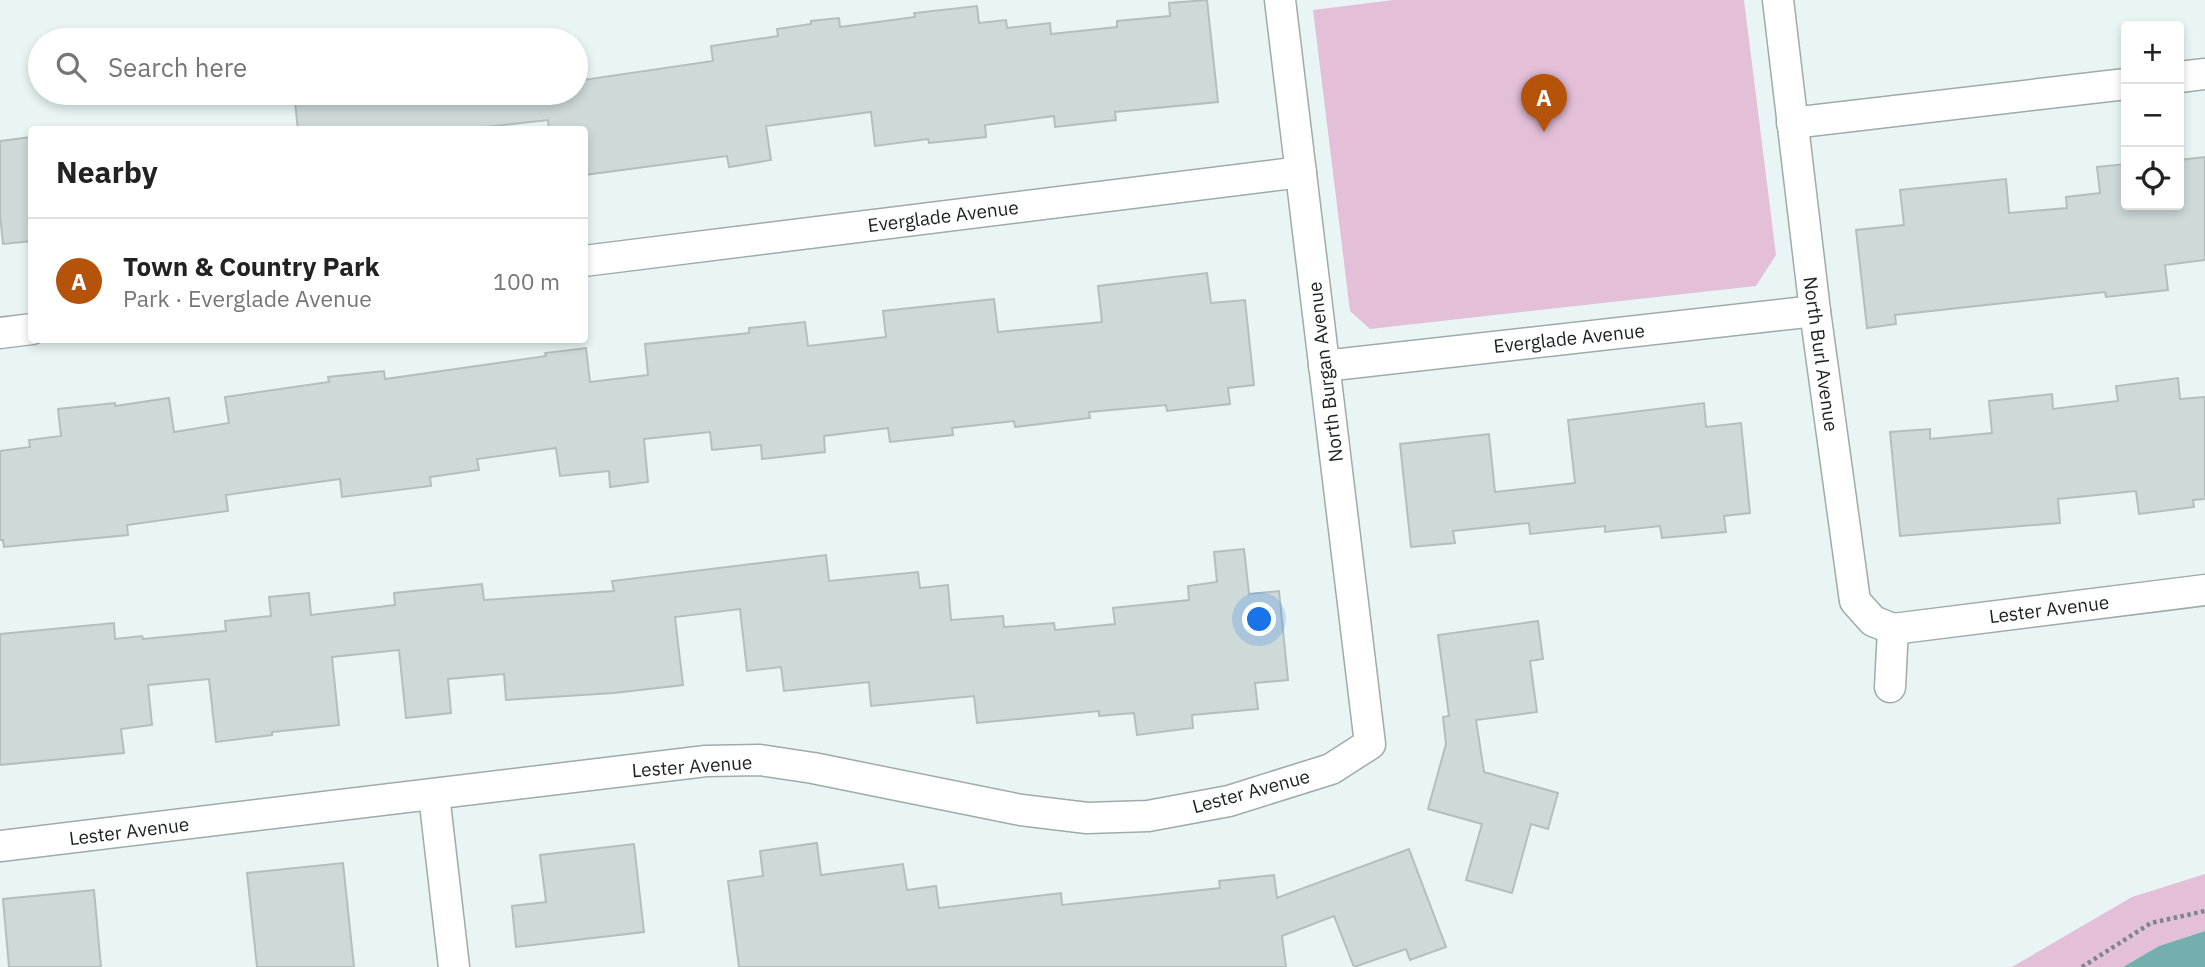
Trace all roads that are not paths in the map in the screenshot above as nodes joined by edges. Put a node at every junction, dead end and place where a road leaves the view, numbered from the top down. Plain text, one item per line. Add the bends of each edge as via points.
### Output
1 (1280, 0) edge
2 (1778, 0) edge
3 (2205, 74) edge
4 (2184, 76) edge
5 (2121, 84) edge
6 (1792, 122) junction
7 (1301, 172) junction
8 (588, 261) edge
9 (1815, 311) junction
10 (28, 330) edge
11 (0, 333) edge
12 (1324, 366) junction
13 (2205, 590) edge
14 (1894, 629) junction
15 (1890, 687) dead end
16 (1370, 744) joint
17 (434, 795) junction
18 (0, 846) edge
19 (454, 967) edge

1 - 7 street, North Burgan Avenue
2 - 6 street, North Burl Avenue
3 - 4 street
5 - 6 street
6 - 9 street, North Burl Avenue
7 - 8 street, Everglade Avenue
7 - 12 street, North Burgan Avenue
9 - 12 street, Everglade Avenue
9 - 14 street, North Burl Avenue via 1855,601 1872,621
10 - 11 street
12 - 16 street, North Burgan Avenue
13 - 14 street, Lester Avenue
14 - 15 street
16 - 17 street, Lester Avenue via 1331,769 1229,801 1148,816 1087,818 1021,810 760,760 706,761
17 - 18 street, Lester Avenue
17 - 19 street

